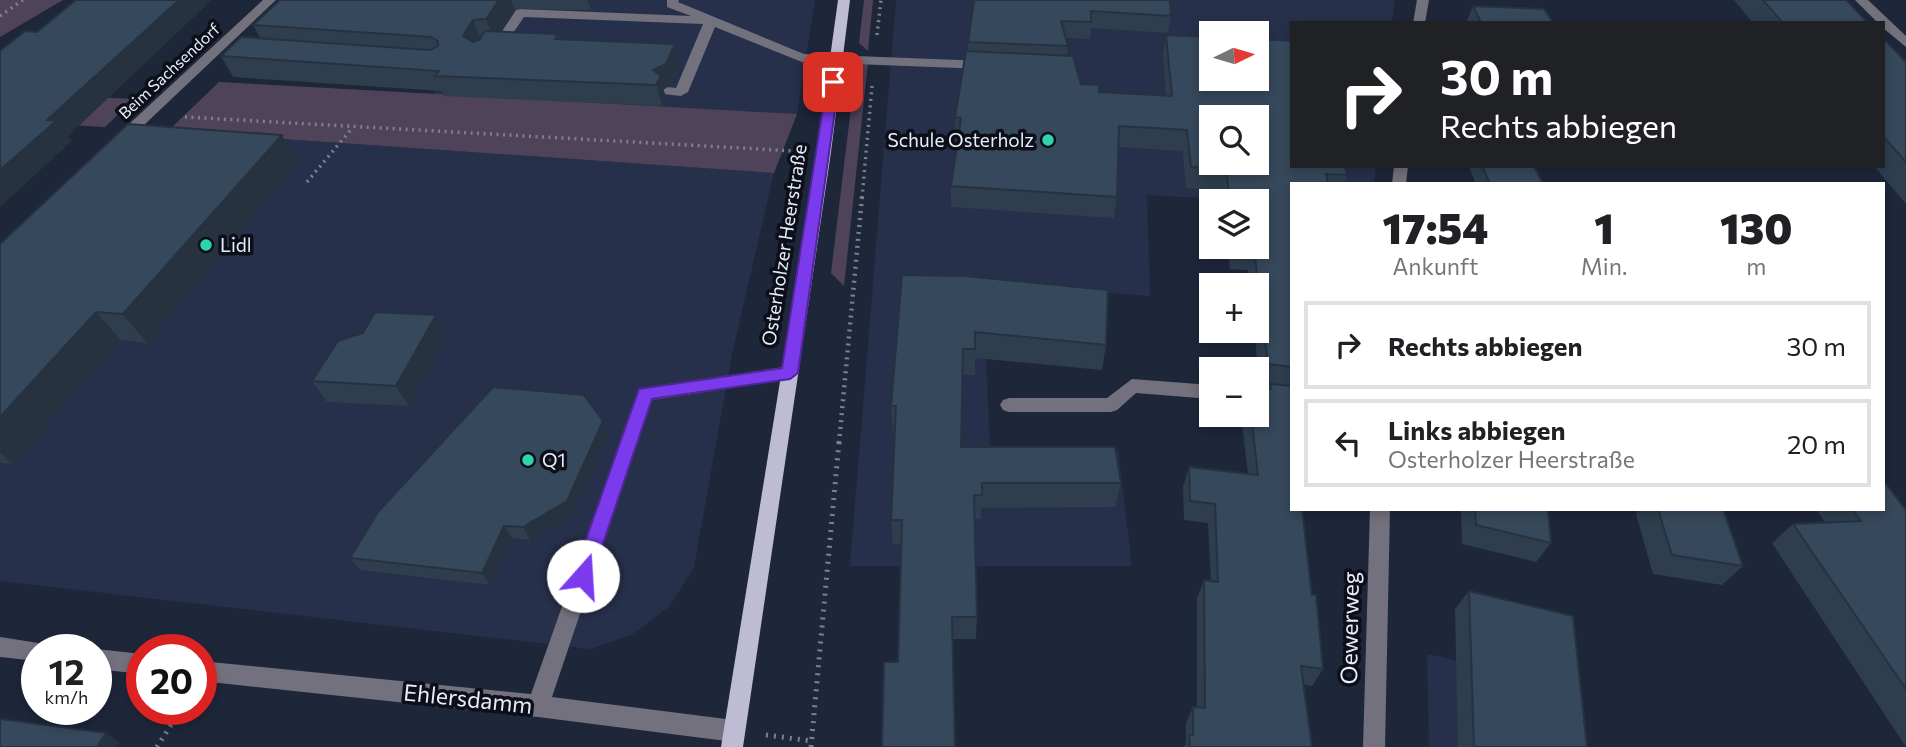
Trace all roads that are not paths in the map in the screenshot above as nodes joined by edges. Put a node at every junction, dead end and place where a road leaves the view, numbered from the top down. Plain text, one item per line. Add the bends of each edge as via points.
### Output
1 (270, 0) edge
2 (673, 0) edge
3 (844, 0) edge
4 (1423, 0) edge
5 (1861, 0) edge
6 (711, 21) junction
7 (1419, 21) edge
8 (1883, 21) edge
9 (1885, 23) edge
10 (1906, 43) edge
11 (484, 50) edge
12 (836, 59) junction
13 (1000, 66) edge
14 (668, 91) dead end
15 (106, 153) edge
16 (790, 373) junction
17 (1199, 390) edge
18 (1009, 405) dead end
19 (1380, 511) edge
20 (0, 647) edge
21 (21, 649) edge
22 (217, 673) edge
23 (538, 706) junction
24 (733, 739) edge
25 (1374, 747) edge

1 - 15 street, Beim Sachsendorf via 225,50
2 - 6 street via 671,4
3 - 12 main road, Osterholzer Heerstraße
4 - 7 street
5 - 8 street
6 - 11 street via 520,13 506,46 487,45
6 - 12 street via 802,58
6 - 14 street via 691,53 681,92
9 - 10 street
12 - 13 street
12 - 16 main road, Osterholzer Heerstraße
16 - 23 street via 645,394
16 - 24 main road, Osterholzer Heerstraße
17 - 18 street via 1132,386 1111,405
19 - 25 street, Oewerweg
20 - 21 street
22 - 23 street, Ehlersdamm
23 - 24 street, Ehlersdamm

